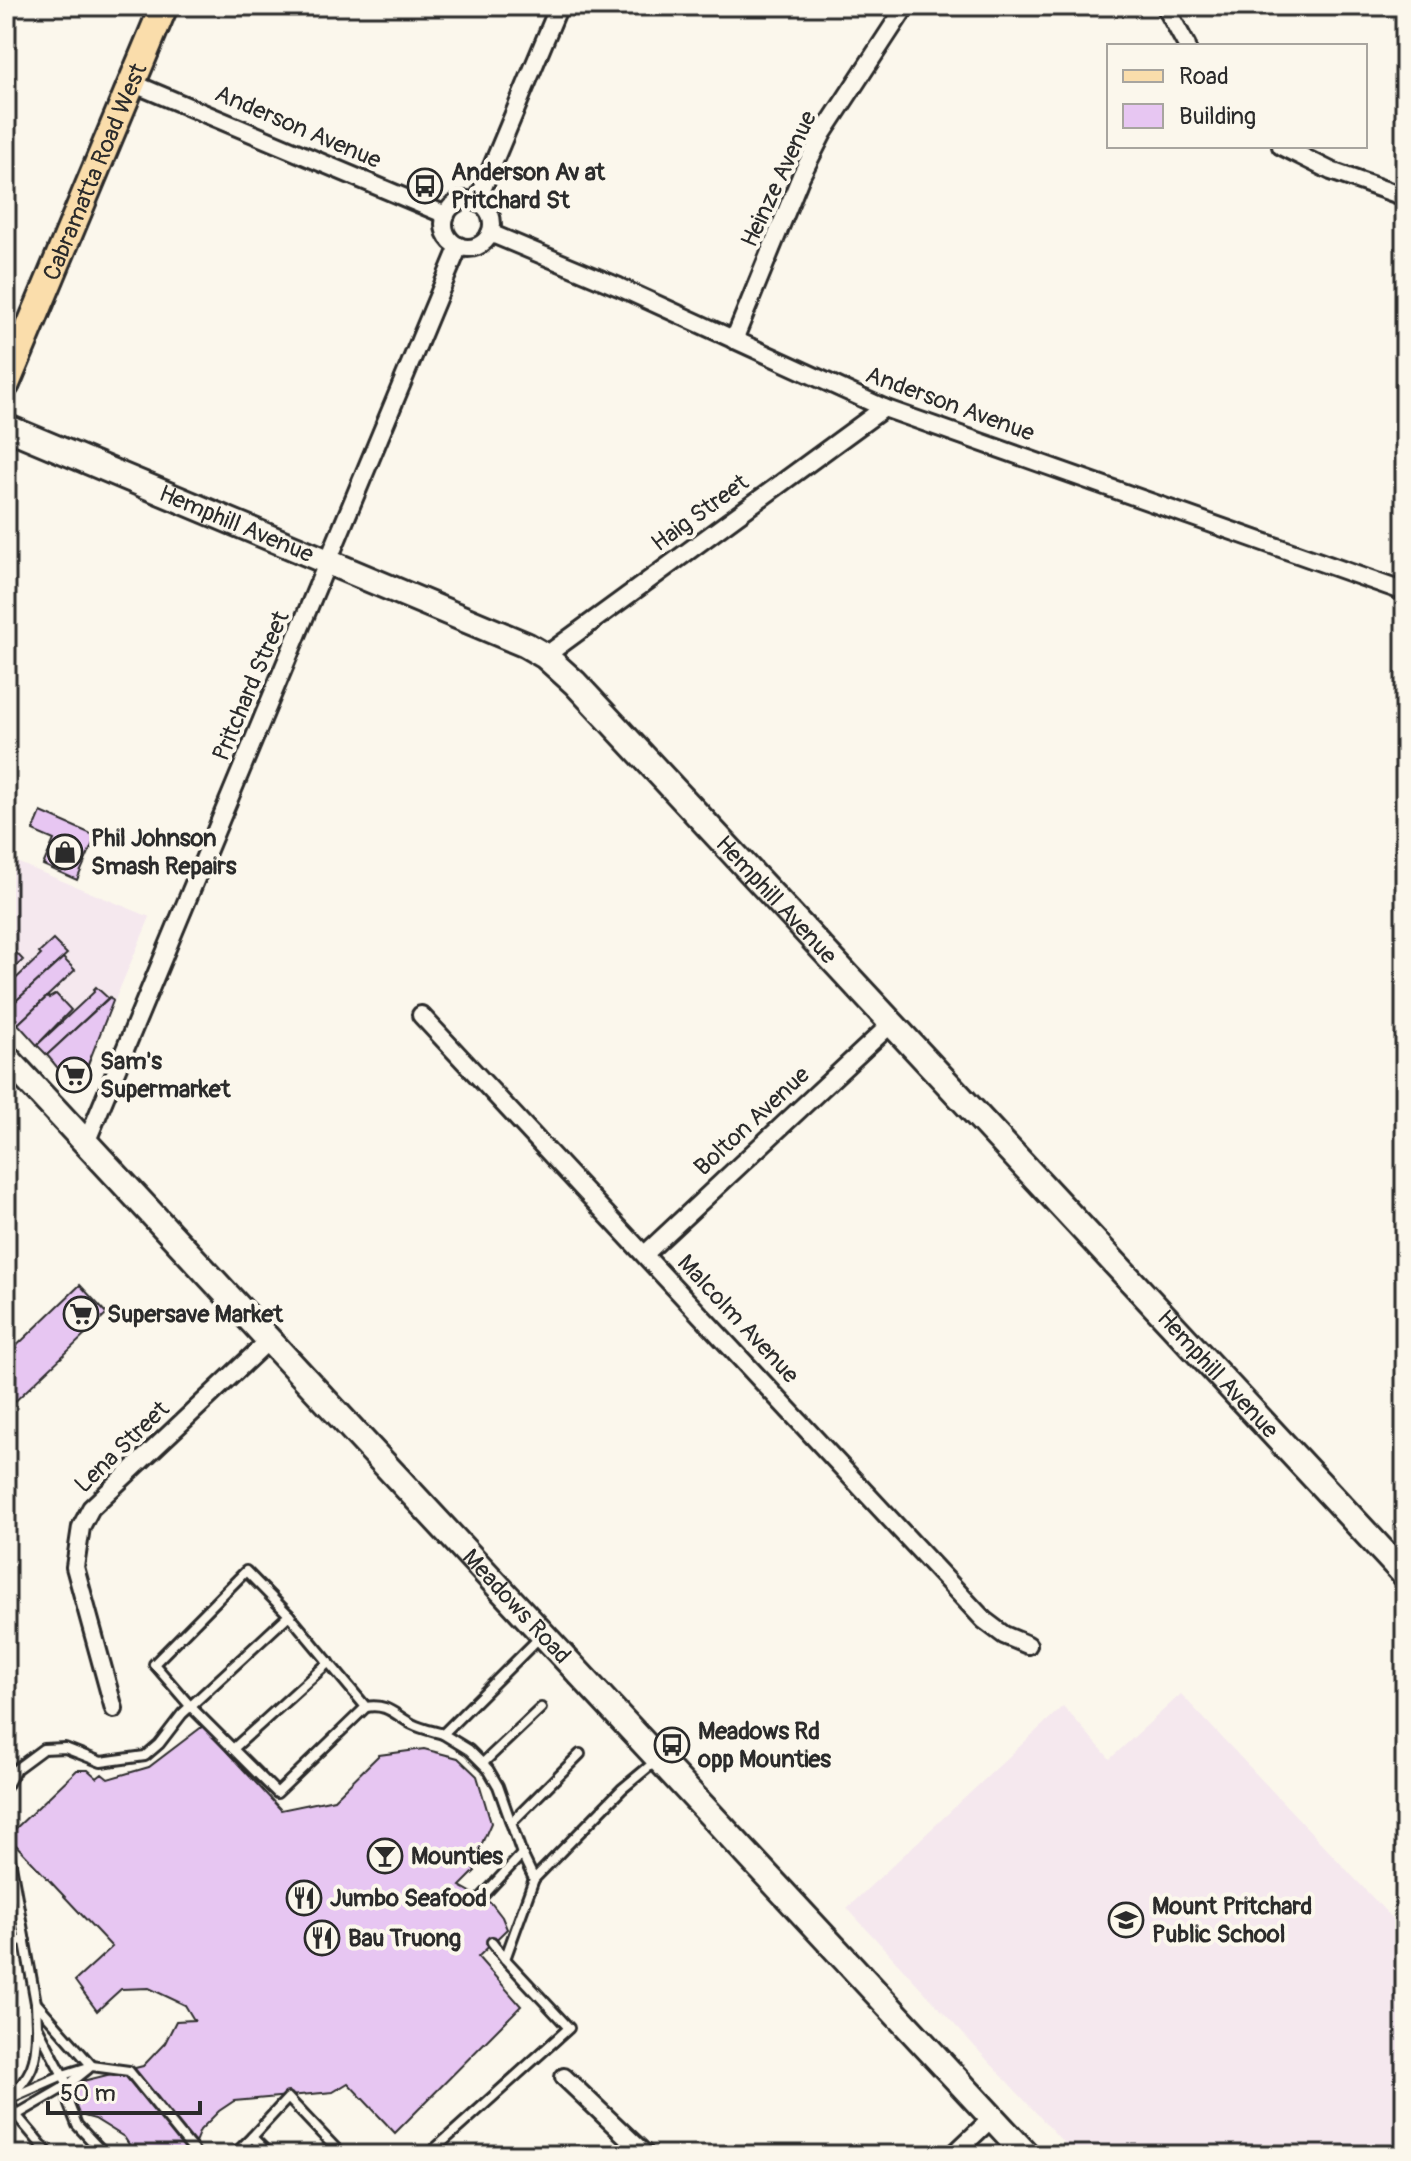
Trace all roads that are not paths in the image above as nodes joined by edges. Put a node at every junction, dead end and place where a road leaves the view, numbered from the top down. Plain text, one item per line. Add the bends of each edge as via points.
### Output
1 (164, 6) edge
2 (559, 6) edge
3 (906, 6) edge
4 (1165, 6) edge
5 (1186, 44) edge
6 (132, 83) junction
7 (1285, 148) edge
8 (1405, 197) edge
9 (477, 202) junction
10 (446, 215) junction
11 (490, 233) junction
12 (459, 246) junction
13 (734, 340) junction
14 (6, 384) edge
15 (884, 408) junction
16 (6, 427) edge
17 (329, 563) junction
18 (1405, 592) edge
19 (545, 656) junction
20 (421, 1015) dead end
21 (892, 1023) junction
22 (6, 1057) edge
23 (86, 1143) junction
24 (645, 1254) junction
25 (268, 1341) junction
26 (1405, 1575) edge
27 (289, 1615) junction
28 (542, 1635) junction
29 (1028, 1645) dead end
30 (329, 1662) junction
31 (191, 1707) junction
32 (366, 1707) junction
33 (541, 1708) dead end
34 (114, 1709) dead end
35 (443, 1734) junction
36 (233, 1749) junction
37 (580, 1754) dead end
38 (658, 1759) junction
39 (483, 1763) junction
40 (6, 1787) edge
41 (511, 1823) junction
42 (6, 1837) edge
43 (522, 1854) junction
44 (10, 1877) edge
45 (534, 1879) junction
46 (481, 1898) dead end
47 (6, 1939) edge
48 (25, 1941) junction
49 (492, 1942) dead end
50 (505, 1959) junction
51 (36, 2003) junction
52 (37, 2026) junction
53 (92, 2066) junction
54 (63, 2075) junction
55 (564, 2077) dead end
56 (68, 2085) junction
57 (7, 2099) edge
58 (17, 2116) junction
59 (992, 2118) junction
60 (6, 2121) edge
61 (252, 2137) junction
62 (50, 2155) edge
63 (105, 2155) edge
64 (197, 2155) edge
65 (234, 2155) edge
66 (270, 2155) edge
67 (342, 2155) edge
68 (428, 2155) edge
69 (646, 2155) edge
70 (953, 2155) edge
71 (1027, 2155) edge

1 - 6 main road, Cabramatta Road West
2 - 9 street
3 - 13 street, Heinze Avenue via 823,133
4 - 5 street
6 - 10 street, Anderson Avenue
6 - 14 main road, Cabramatta Road West
7 - 8 street
9 - 10 street via 459,202
9 - 11 street via 491,219
10 - 12 street via 445,230
11 - 12 street via 477,246
11 - 13 street, Anderson Avenue
12 - 17 street, Pritchard Street
13 - 15 street, Anderson Avenue
15 - 18 street, Anderson Avenue
15 - 19 street, Haig Street
16 - 17 street, Hemphill Avenue
17 - 19 street, Hemphill Avenue
17 - 23 street, Pritchard Street
19 - 21 street, Hemphill Avenue
20 - 24 street, Malcolm Avenue
21 - 24 street, Bolton Avenue
21 - 26 street, Hemphill Avenue
22 - 23 street, Meadows Road
23 - 25 street, Meadows Road
24 - 29 street, Malcolm Avenue via 984,1620
25 - 28 street, Meadows Road
25 - 34 street, Lena Street via 91,1508 81,1527 75,1567
27 - 30 lane
27 - 31 lane
27 - 31 lane via 246,1571 154,1664
28 - 35 lane
28 - 38 street, Meadows Road
30 - 32 lane
30 - 36 lane
31 - 36 lane
31 - 40 lane via 145,1756 101,1762 65,1748 43,1749 16,1769
32 - 35 lane via 377,1705
32 - 36 lane via 277,1793
33 - 39 lane
35 - 39 lane
37 - 41 lane
38 - 45 lane
38 - 59 street, Meadows Road
39 - 41 lane
41 - 43 lane
42 - 44 lane
43 - 45 lane
43 - 46 lane
44 - 48 lane
45 - 50 lane
47 - 48 lane
48 - 51 lane
49 - 50 lane
50 - 68 lane via 569,2028
51 - 52 lane
51 - 53 lane
52 - 54 lane
52 - 57 lane via 37,2057 25,2082
53 - 54 lane
53 - 56 lane
53 - 64 lane via 129,2071
54 - 56 lane
54 - 57 lane
55 - 69 street
56 - 58 lane
56 - 63 lane via 77,2125
57 - 58 lane
58 - 60 lane
58 - 62 lane
59 - 70 street
59 - 71 street, Meadows Road
61 - 65 lane
61 - 66 lane
61 - 67 lane via 288,2098

